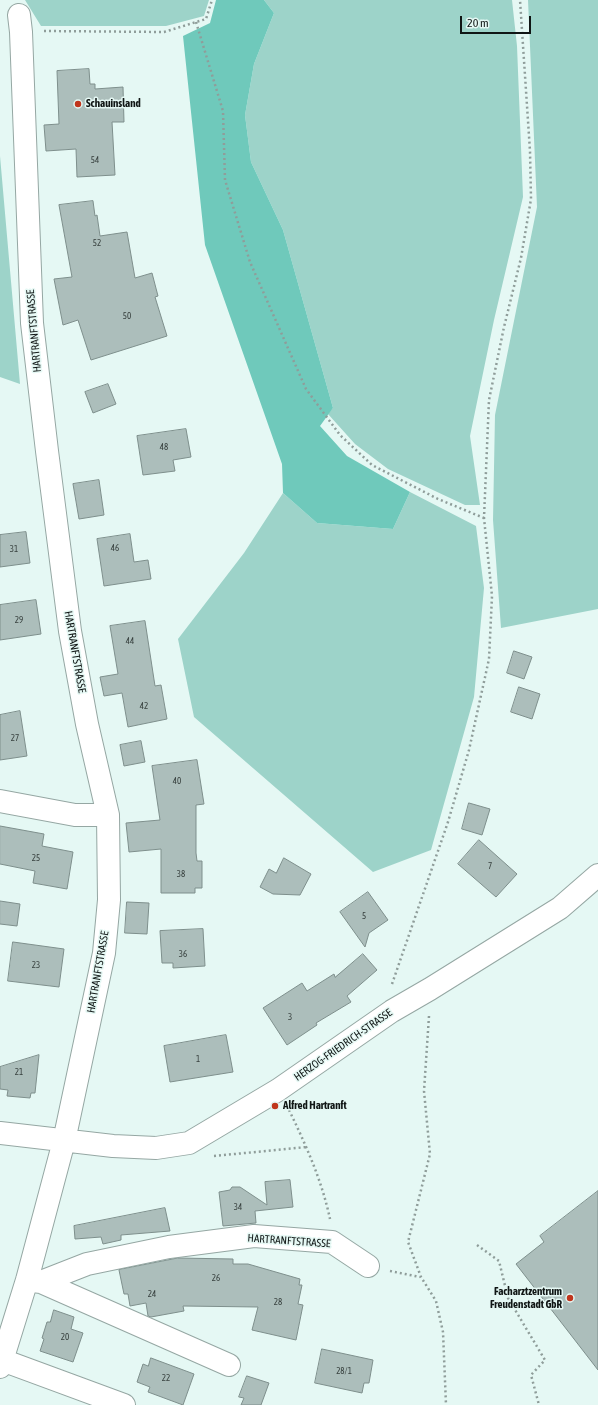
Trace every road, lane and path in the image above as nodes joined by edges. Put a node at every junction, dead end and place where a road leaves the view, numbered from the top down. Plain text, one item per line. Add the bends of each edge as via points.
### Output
1 (212, 0) edge
2 (520, 0) edge
3 (196, 22) junction
4 (20, 23) joint
5 (484, 518) junction
6 (0, 801) edge
7 (108, 815) junction
8 (598, 875) edge
9 (430, 989) junction
10 (392, 1011) junction
11 (278, 1090) junction
12 (0, 1133) edge
13 (64, 1141) junction
14 (189, 1143) junction
15 (307, 1146) junction
16 (332, 1242) junction
17 (477, 1245) dead end
18 (368, 1266) joint
19 (420, 1277) junction
20 (34, 1281) junction
21 (1, 1363) edge
22 (229, 1365) dead end
23 (124, 1405) edge
24 (446, 1405) edge
25 (539, 1405) edge

1 - 3 path via 206,19
2 - 5 path via 530,151 530,199 521,258 489,400
3 - 4 path via 164,32 50,31
3 - 5 path via 223,111 225,180 250,262 306,389 340,435 372,465 438,499
4 - 7 street, HARTRANFTSTRASSE via 33,330 46,451 70,631 87,724
5 - 10 path via 492,596 488,659 469,750 448,822 392,983
6 - 7 street via 75,815
7 - 13 street, HARTRANFTSTRASSE via 109,900 104,953
8 - 9 street, HERZOG-FRIEDRICH-STRASSE via 560,908
9 - 10 street, HERZOG-FRIEDRICH-STRASSE
9 - 19 path via 424,1091 430,1154 408,1242
10 - 11 street, HERZOG-FRIEDRICH-STRASSE
11 - 14 street, HERZOG-FRIEDRICH-STRASSE
11 - 15 path
12 - 13 street, HERZOG-FRIEDRICH-STRASSE
13 - 14 street, HERZOG-FRIEDRICH-STRASSE via 156,1148
13 - 20 street, HARTRANFTSTRASSE
14 - 15 path via 199,1158
15 - 16 path via 327,1202
16 - 18 street, HARTRANFTSTRASSE
16 - 20 street, HARTRANFTSTRASSE via 254,1236 169,1247 87,1264
17 - 25 path via 499,1261 508,1298 545,1360 531,1375
18 - 19 path
19 - 24 path via 436,1300 443,1332
20 - 21 street, HARTRANFTSTRASSE
20 - 22 street
21 - 23 street, HARTRANFTSTRASSE

